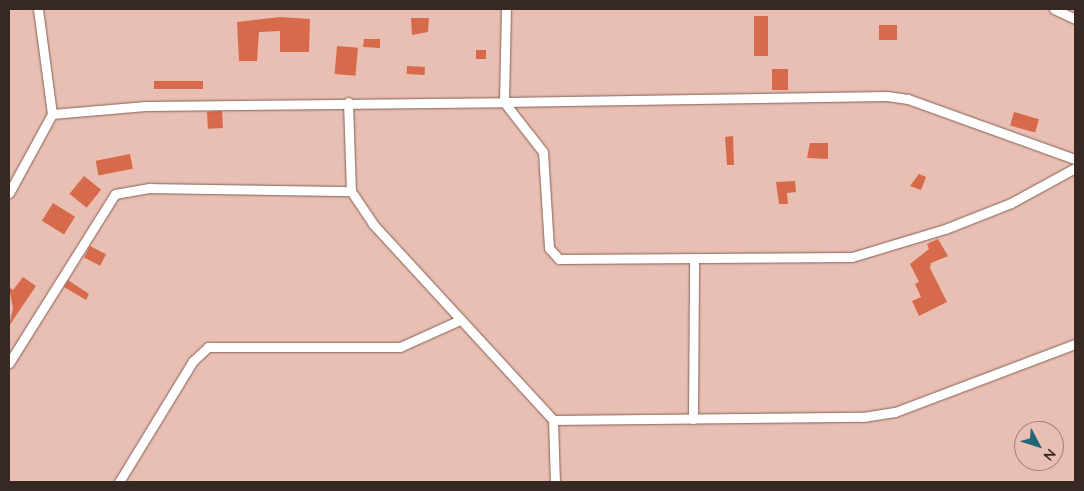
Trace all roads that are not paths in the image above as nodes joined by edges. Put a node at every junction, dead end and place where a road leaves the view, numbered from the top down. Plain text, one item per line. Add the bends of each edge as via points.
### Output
1 (38, 9) edge
2 (506, 9) edge
3 (1054, 9) edge
4 (1075, 19) edge
5 (348, 102) junction
6 (504, 102) junction
7 (52, 114) junction
8 (1075, 159) edge
9 (1075, 168) edge
10 (351, 191) junction
11 (9, 193) edge
12 (694, 260) junction
13 (460, 320) junction
14 (1075, 344) edge
15 (9, 363) edge
16 (693, 419) junction
17 (553, 420) junction
18 (119, 482) edge
19 (555, 482) edge

1 - 7 street
2 - 6 street
3 - 4 street
5 - 6 street
5 - 7 street via 116,107
5 - 10 street
6 - 8 street via 887,96 908,99
6 - 12 street via 543,152 554,258
7 - 11 street
9 - 12 street via 954,226 852,257
10 - 13 street via 373,224
10 - 15 street via 150,188 115,194
12 - 16 street
13 - 17 street
13 - 18 street via 400,347 208,348 193,361
14 - 16 street via 895,412 864,417
16 - 17 street
17 - 19 street

